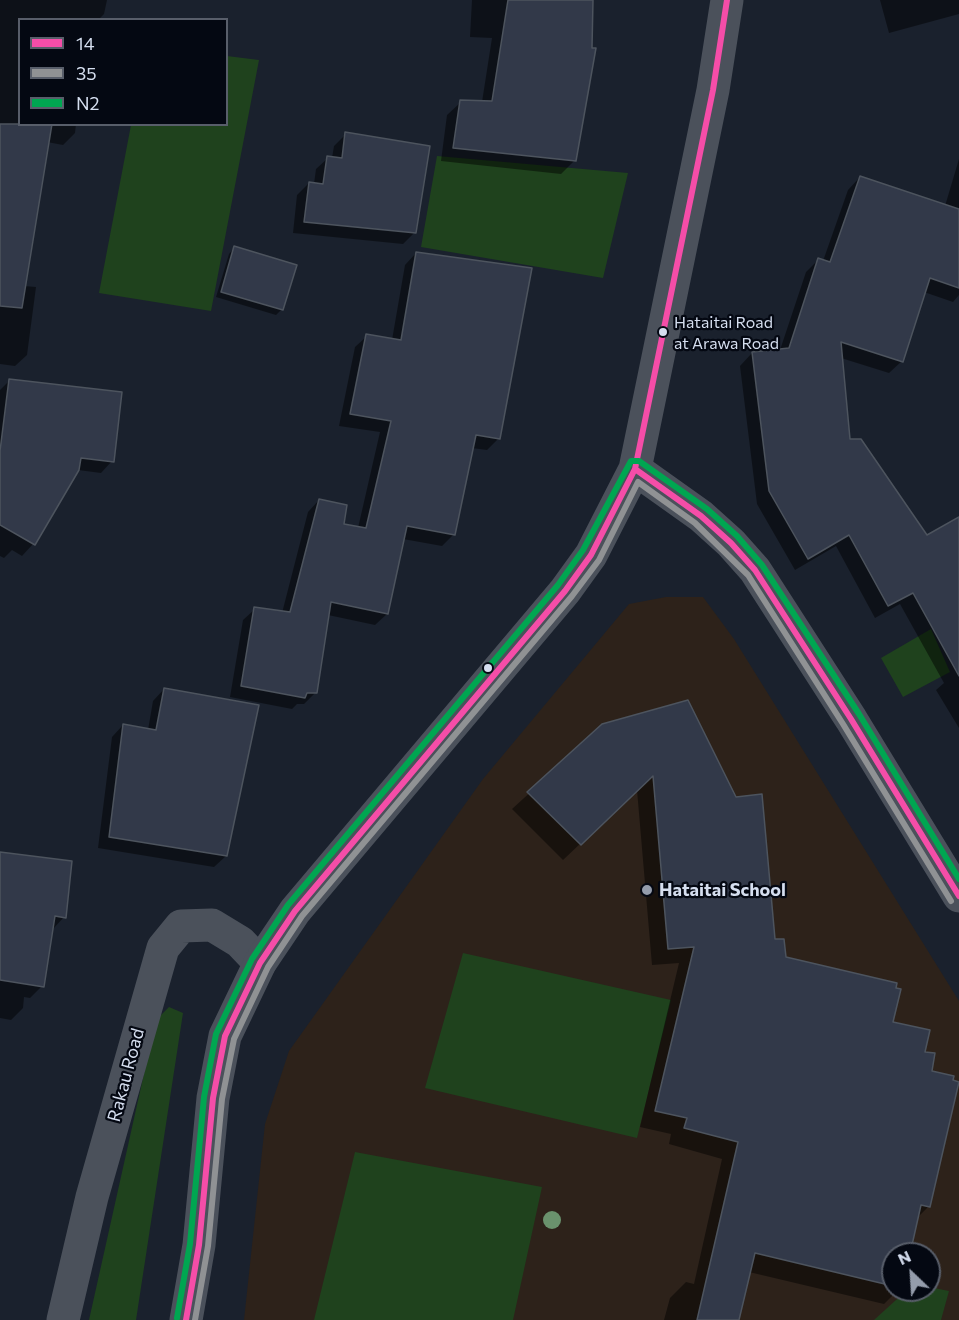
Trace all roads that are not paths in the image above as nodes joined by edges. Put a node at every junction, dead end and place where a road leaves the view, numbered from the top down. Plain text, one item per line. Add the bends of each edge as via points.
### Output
1 (727, 0) edge
2 (635, 469) junction
3 (959, 896) edge
4 (260, 963) junction
5 (63, 1320) edge
6 (186, 1320) edge

1 - 2 street via 713,90
2 - 3 street via 701,516 755,570
2 - 4 street via 591,555 565,591 295,911
4 - 5 street, Rakau Road via 240,942 212,925 181,926 163,948 92,1197
4 - 6 street via 225,1036 213,1098 199,1245

